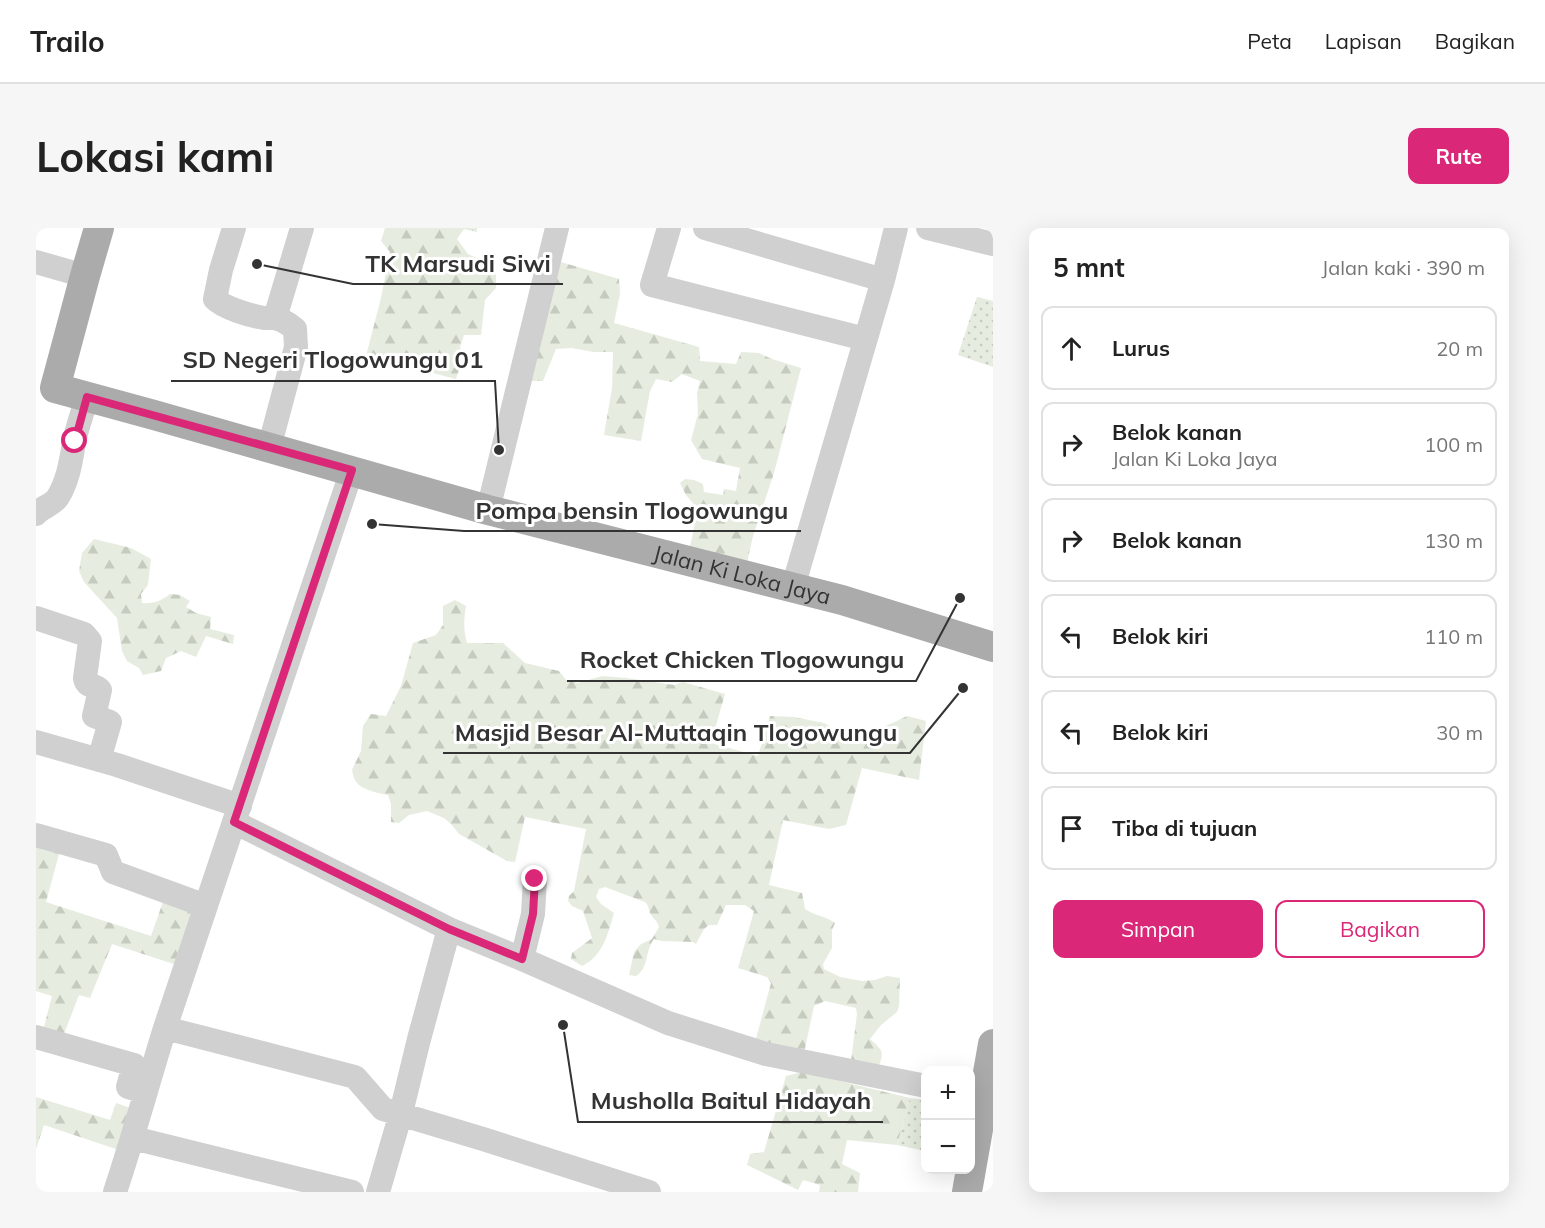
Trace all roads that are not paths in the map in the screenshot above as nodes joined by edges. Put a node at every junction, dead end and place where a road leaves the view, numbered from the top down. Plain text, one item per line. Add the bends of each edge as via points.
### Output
1 (99, 228) edge
2 (234, 228) edge
3 (302, 228) edge
4 (557, 228) edge
5 (669, 228) edge
6 (705, 228) edge
7 (896, 228) edge
8 (928, 228) edge
9 (993, 244) edge
10 (36, 262) edge
11 (85, 276) junction
12 (883, 280) junction
13 (274, 318) junction
14 (865, 339) junction
15 (45, 386) edge
16 (87, 397) junction
17 (269, 448) junction
18 (352, 470) junction
19 (488, 510) junction
20 (36, 514) edge
21 (794, 587) junction
22 (36, 618) edge
23 (993, 647) edge
24 (36, 742) edge
25 (99, 760) junction
26 (237, 814) junction
27 (36, 835) edge
28 (535, 879) dead end
29 (206, 906) junction
30 (449, 929) junction
31 (522, 959) junction
32 (165, 1028) junction
33 (36, 1037) edge
34 (993, 1044) edge
35 (921, 1085) edge
36 (984, 1089) edge
37 (145, 1092) junction
38 (401, 1113) junction
39 (133, 1138) junction
40 (115, 1192) edge
41 (352, 1192) edge
42 (378, 1192) edge
43 (649, 1192) edge
44 (967, 1192) edge

1 - 11 main road
2 - 13 street via 214,297 219,303 248,314
3 - 13 street
4 - 19 street
5 - 14 street via 652,285
6 - 12 street
7 - 12 street
8 - 9 street
10 - 11 street
11 - 15 main road
12 - 14 street
13 - 17 street via 295,329 296,347
14 - 21 street
15 - 16 main road, Jalan Ki Loka Jaya
16 - 17 main road, Jalan Ki Loka Jaya
16 - 20 street via 62,488 57,498
17 - 18 main road, Jalan Ki Loka Jaya
18 - 19 main road, Jalan Ki Loka Jaya
18 - 26 street
19 - 21 main road, Jalan Ki Loka Jaya
21 - 23 main road, Jalan Ki Loka Jaya
22 - 25 street via 84,634 90,641 86,683 100,690 94,716 110,722
24 - 25 street
25 - 26 street
26 - 29 street
26 - 30 street
27 - 29 street via 106,855 113,872
28 - 31 street via 533,914
29 - 32 street
30 - 31 street
30 - 38 street
31 - 35 street via 668,1023 766,1054
32 - 37 street
32 - 38 street via 356,1077 383,1109
33 - 37 street via 134,1065 128,1087
34 - 36 main road
36 - 44 main road
37 - 39 street
38 - 42 street
38 - 43 street
39 - 40 street
39 - 41 street

